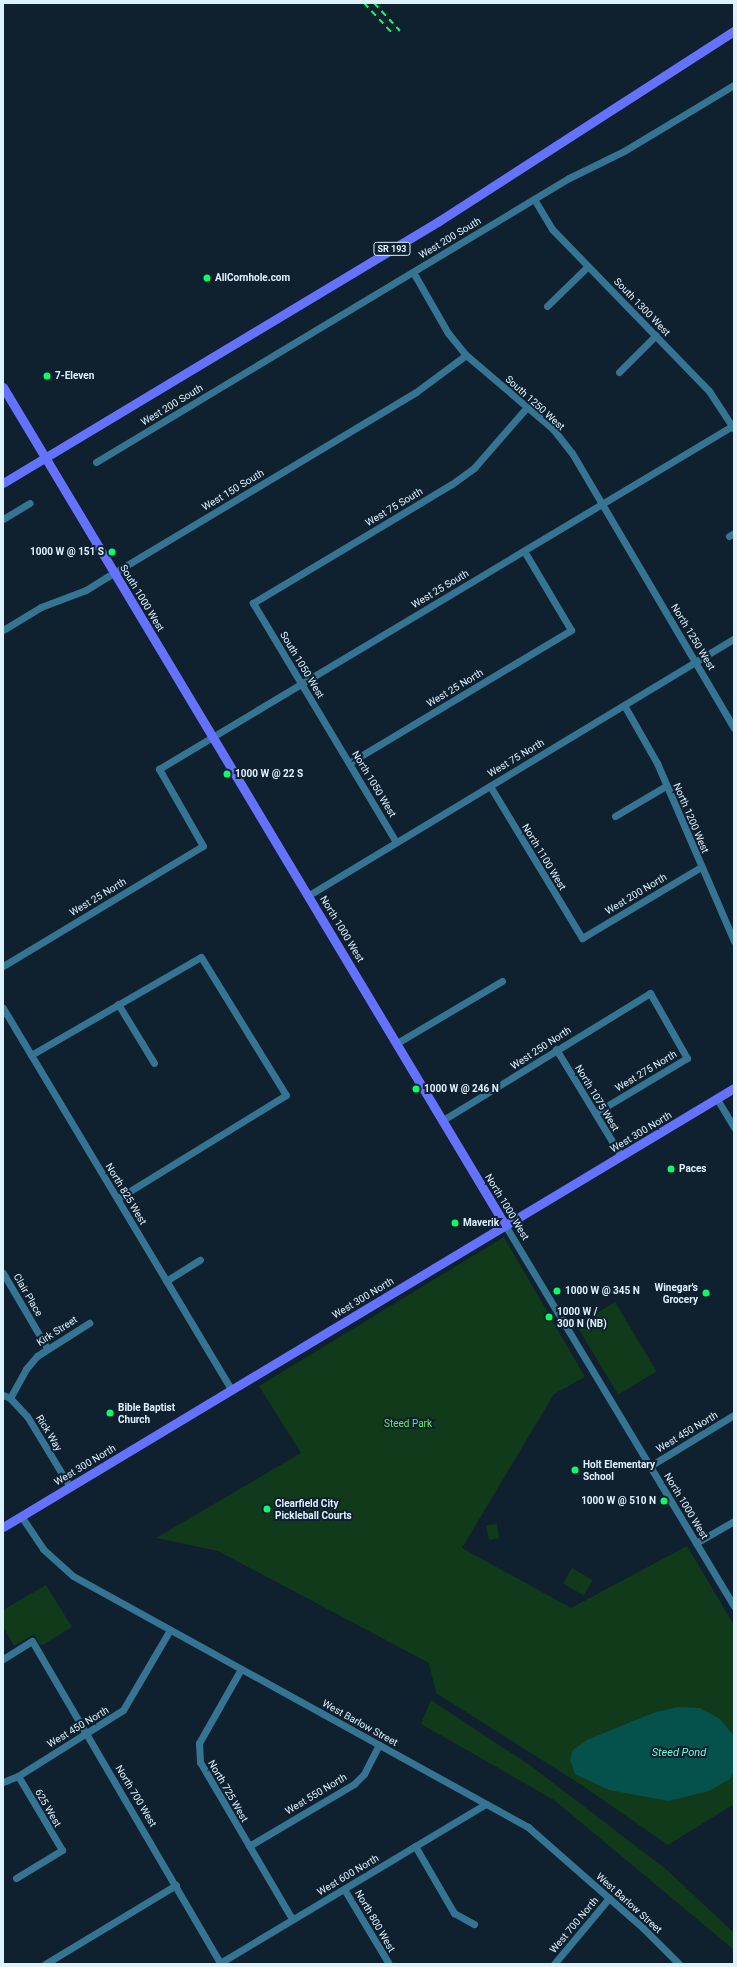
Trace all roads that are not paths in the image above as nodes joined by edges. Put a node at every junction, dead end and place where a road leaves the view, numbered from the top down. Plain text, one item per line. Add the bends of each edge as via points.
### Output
1 (734, 31) edge
2 (734, 85) edge
3 (534, 199) junction
4 (588, 266) junction
5 (413, 272) junction
6 (547, 306) dead end
7 (656, 335) junction
8 (466, 355) junction
9 (619, 372) dead end
10 (3, 387) edge
11 (527, 407) junction
12 (733, 428) edge
13 (45, 457) junction
14 (96, 462) dead end
15 (3, 483) edge
16 (30, 503) dead end
17 (602, 504) junction
18 (3, 519) edge
19 (524, 551) junction
20 (634, 557) joint
21 (114, 573) junction
22 (253, 603) joint
23 (3, 630) edge
24 (734, 639) edge
25 (696, 662) junction
26 (302, 684) junction
27 (624, 705) junction
28 (734, 728) edge
29 (213, 737) junction
30 (334, 738) joint
31 (349, 763) junction
32 (490, 786) junction
33 (666, 786) junction
34 (615, 816) dead end
35 (262, 819) joint
36 (396, 842) junction
37 (203, 846) joint
38 (701, 867) junction
39 (309, 895) junction
40 (582, 938) joint
41 (734, 941) edge
42 (3, 966) edge
43 (502, 981) dead end
44 (118, 1004) junction
45 (3, 1008) edge
46 (397, 1044) junction
47 (556, 1049) junction
48 (31, 1055) junction
49 (687, 1058) joint
50 (154, 1063) dead end
51 (734, 1088) edge
52 (717, 1099) junction
53 (595, 1113) junction
54 (443, 1120) junction
55 (734, 1127) edge
56 (621, 1156) junction
57 (117, 1199) junction
58 (505, 1225) junction
59 (200, 1260) dead end
60 (3, 1273) edge
61 (166, 1281) junction
62 (89, 1323) dead end
63 (47, 1348) junction
64 (232, 1390) junction
65 (6, 1396) edge
66 (734, 1415) edge
67 (650, 1466) junction
68 (70, 1487) junction
69 (21, 1516) junction
70 (734, 1521) edge
71 (3, 1527) edge
72 (696, 1543) junction
73 (734, 1606) edge
74 (170, 1630) junction
75 (3, 1658) edge
76 (241, 1669) junction
77 (87, 1733) junction
78 (379, 1745) junction
79 (18, 1776) junction
80 (3, 1782) edge
81 (486, 1804) junction
82 (249, 1846) junction
83 (415, 1846) junction
84 (16, 1878) dead end
85 (176, 1885) junction
86 (344, 1889) junction
87 (609, 1898) junction
88 (292, 1920) junction
89 (474, 1924) dead end
90 (220, 1963) joint
91 (387, 1963) edge
92 (45, 1964) edge
93 (554, 1964) edge
94 (678, 1964) edge

1 - 13 main road, SR 193 via 439,221
2 - 3 street, West 200 South via 624,152 569,178
3 - 4 street, South 1300 West via 552,229
3 - 5 street, West 200 South
4 - 6 street
4 - 7 street, South 1300 West
5 - 8 street, South 1250 West via 448,333
5 - 14 street, West 200 South
7 - 9 street
7 - 12 street, South 1300 West via 709,391
8 - 11 street, South 1250 West
8 - 21 street, West 150 South via 416,392
10 - 13 main road, South 1000 West
11 - 17 street, South 1250 West via 553,429 572,453
11 - 22 street, West 75 South via 474,468 452,484
12 - 17 street, West 25 South
13 - 15 main road, SR 193
13 - 21 main road, South 1000 West
16 - 18 street
17 - 19 street, West 25 South
17 - 20 street, South 1250 West
19 - 26 street, West 25 South
19 - 31 street, West 25 North via 571,630
20 - 25 street, North 1250 West
21 - 23 street, West 150 South via 86,590 41,607
21 - 29 main road, South 1000 West
22 - 26 street, South 1050 West
24 - 25 street, West 75 North
25 - 27 street, West 75 North
25 - 28 street, North 1250 West
26 - 29 street, West 25 South
26 - 30 street, South 1050 West
27 - 32 street, West 75 North
27 - 33 street, North 1200 West
29 - 35 main road, South 1000 West
29 - 37 street, West 25 South via 159,769
30 - 31 street, North 1050 West
31 - 36 street, North 1050 West
32 - 36 street, West 75 North
32 - 40 street, North 1100 West
33 - 34 street
33 - 38 street, North 1200 West
35 - 39 main road, North 1000 West
36 - 39 street, West 75 North
37 - 42 street, West 25 North
38 - 40 street, West 200 North
38 - 41 street, North 1200 West
39 - 46 main road, North 1000 West
43 - 46 street
44 - 48 street
44 - 50 street
44 - 57 street via 201,957 286,1096
45 - 48 street, North 825 West
46 - 54 main road, North 1000 West
47 - 49 street, West 250 North via 650,993
47 - 53 street, North 1075 West
47 - 54 street, West 250 North
48 - 57 street, North 825 West
49 - 53 street, West 275 North
51 - 52 main road, West 300 North
52 - 55 street
52 - 56 main road, West 300 North
53 - 56 street, North 1075 West
54 - 58 main road, North 1000 West
56 - 58 main road, West 300 North
57 - 61 street, North 825 West
58 - 64 main road, West 300 North
58 - 67 street, North 1000 West
59 - 61 street
60 - 63 street, Clair Place
61 - 64 street, North 825 West
62 - 63 street, Kirk Street
63 - 65 street, Kirk Street via 26,1369
64 - 68 main road, West 300 North
65 - 68 street, Rick Way via 28,1416
66 - 67 street, West 450 North
67 - 72 street, North 1000 West
68 - 69 main road, West 300 North
69 - 71 main road, West 300 North
69 - 74 street, West Barlow Street via 43,1549 73,1576
70 - 72 street
72 - 73 street, North 1000 West
74 - 76 street, West Barlow Street
74 - 77 street, West 450 North via 123,1710
75 - 77 street, North 700 West via 32,1641
76 - 78 street, West Barlow Street
76 - 82 street, North 725 West via 199,1743 200,1762
77 - 79 street, West 450 North
77 - 85 street, North 700 West
78 - 81 street, West Barlow Street
78 - 82 street, West 550 North via 364,1774 354,1784
79 - 80 street, West 450 North
79 - 84 street, 625 West via 62,1850
81 - 83 street, West 600 North
81 - 87 street, West Barlow Street via 528,1827
82 - 88 street, North 725 West
83 - 86 street, West 600 North
83 - 89 street via 454,1913
85 - 90 street, North 700 West
85 - 92 street
86 - 88 street, West 600 North
86 - 91 street, North 800 West
87 - 93 street, West 700 North
87 - 94 street, West Barlow Street
88 - 90 street, West 600 North

